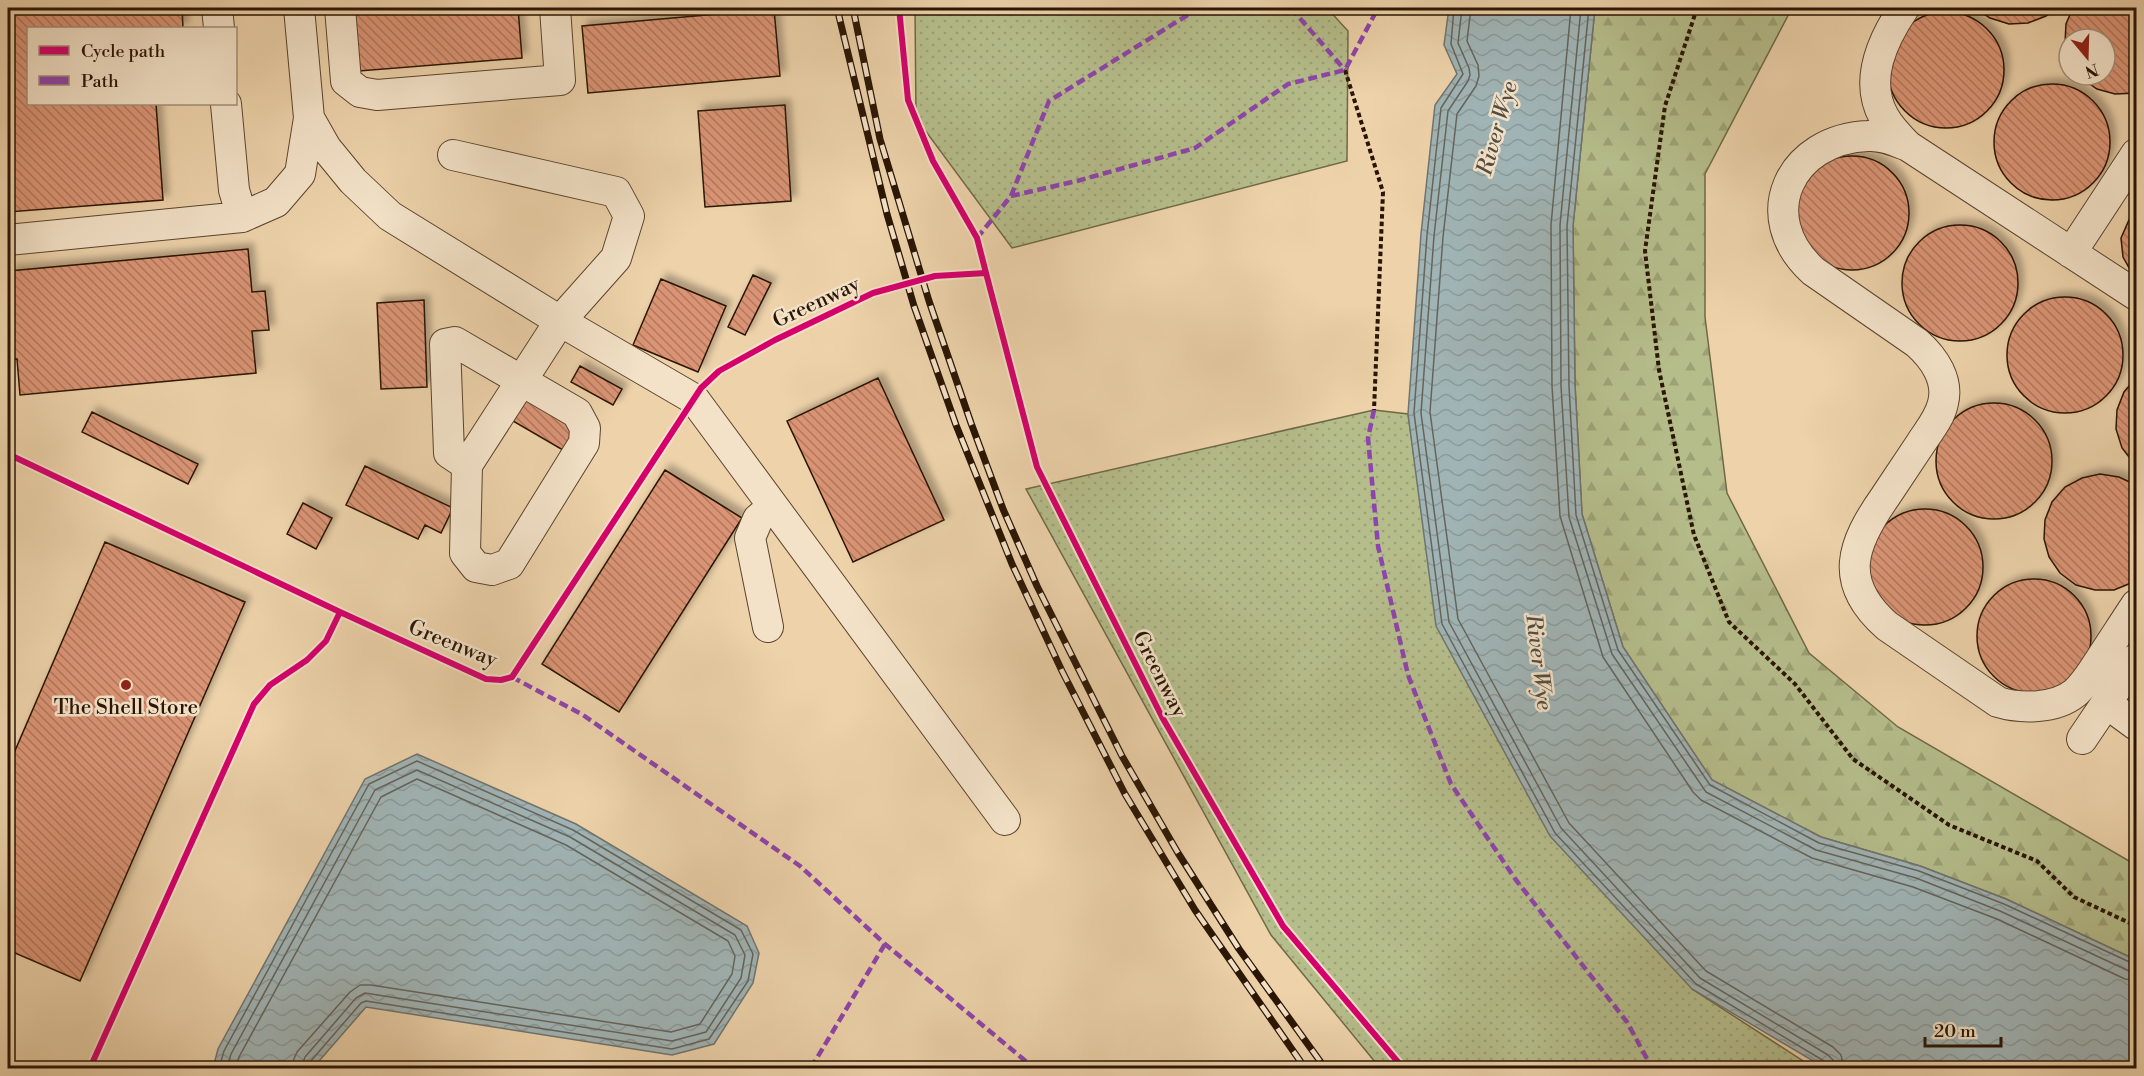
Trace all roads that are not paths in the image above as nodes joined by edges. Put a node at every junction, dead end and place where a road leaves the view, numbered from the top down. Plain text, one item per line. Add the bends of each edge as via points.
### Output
1 (217, 8) edge
2 (298, 8) edge
3 (340, 8) edge
4 (555, 8) edge
5 (1904, 8) edge
6 (219, 27) edge
7 (226, 105) edge
8 (309, 118) junction
9 (1908, 146) junction
10 (453, 155) dead end
11 (2136, 155) edge
12 (242, 217) junction
13 (8, 240) edge
14 (2071, 253) junction
15 (2136, 295) edge
16 (560, 321) junction
17 (521, 381) junction
18 (466, 465) junction
19 (773, 506) junction
20 (2136, 605) edge
21 (768, 627) dead end
22 (2136, 659) edge
23 (2106, 704) junction
24 (2136, 725) edge
25 (2082, 739) dead end
26 (1005, 820) dead end

1 - 6 lane
2 - 8 lane
3 - 4 lane via 346,81 360,92 377,95 560,80
5 - 9 lane via 1885,37 1876,85 1883,114
7 - 12 lane via 234,190
8 - 12 lane via 300,174 276,202
8 - 16 lane via 326,148 353,181 390,216
9 - 14 lane
9 - 20 lane via 1868,136 1829,145 1795,171 1782,205 1792,246 1801,260 1923,348 1938,366 1943,385 1943,404 1934,423 1860,536 1854,556 1861,593 1872,613 1887,626 1998,702 2013,707 2047,704 2074,694
10 - 16 lane via 616,192 629,216 616,258
11 - 14 lane
12 - 13 lane
14 - 15 lane
16 - 17 lane
16 - 19 lane via 694,399
17 - 18 lane
17 - 18 lane via 455,342 445,344 449,453
17 - 18 lane via 577,413 585,428 584,443 509,564 492,570 476,567 465,553
19 - 21 lane via 758,519 750,538
19 - 26 lane
22 - 23 lane
23 - 24 lane
23 - 25 lane

